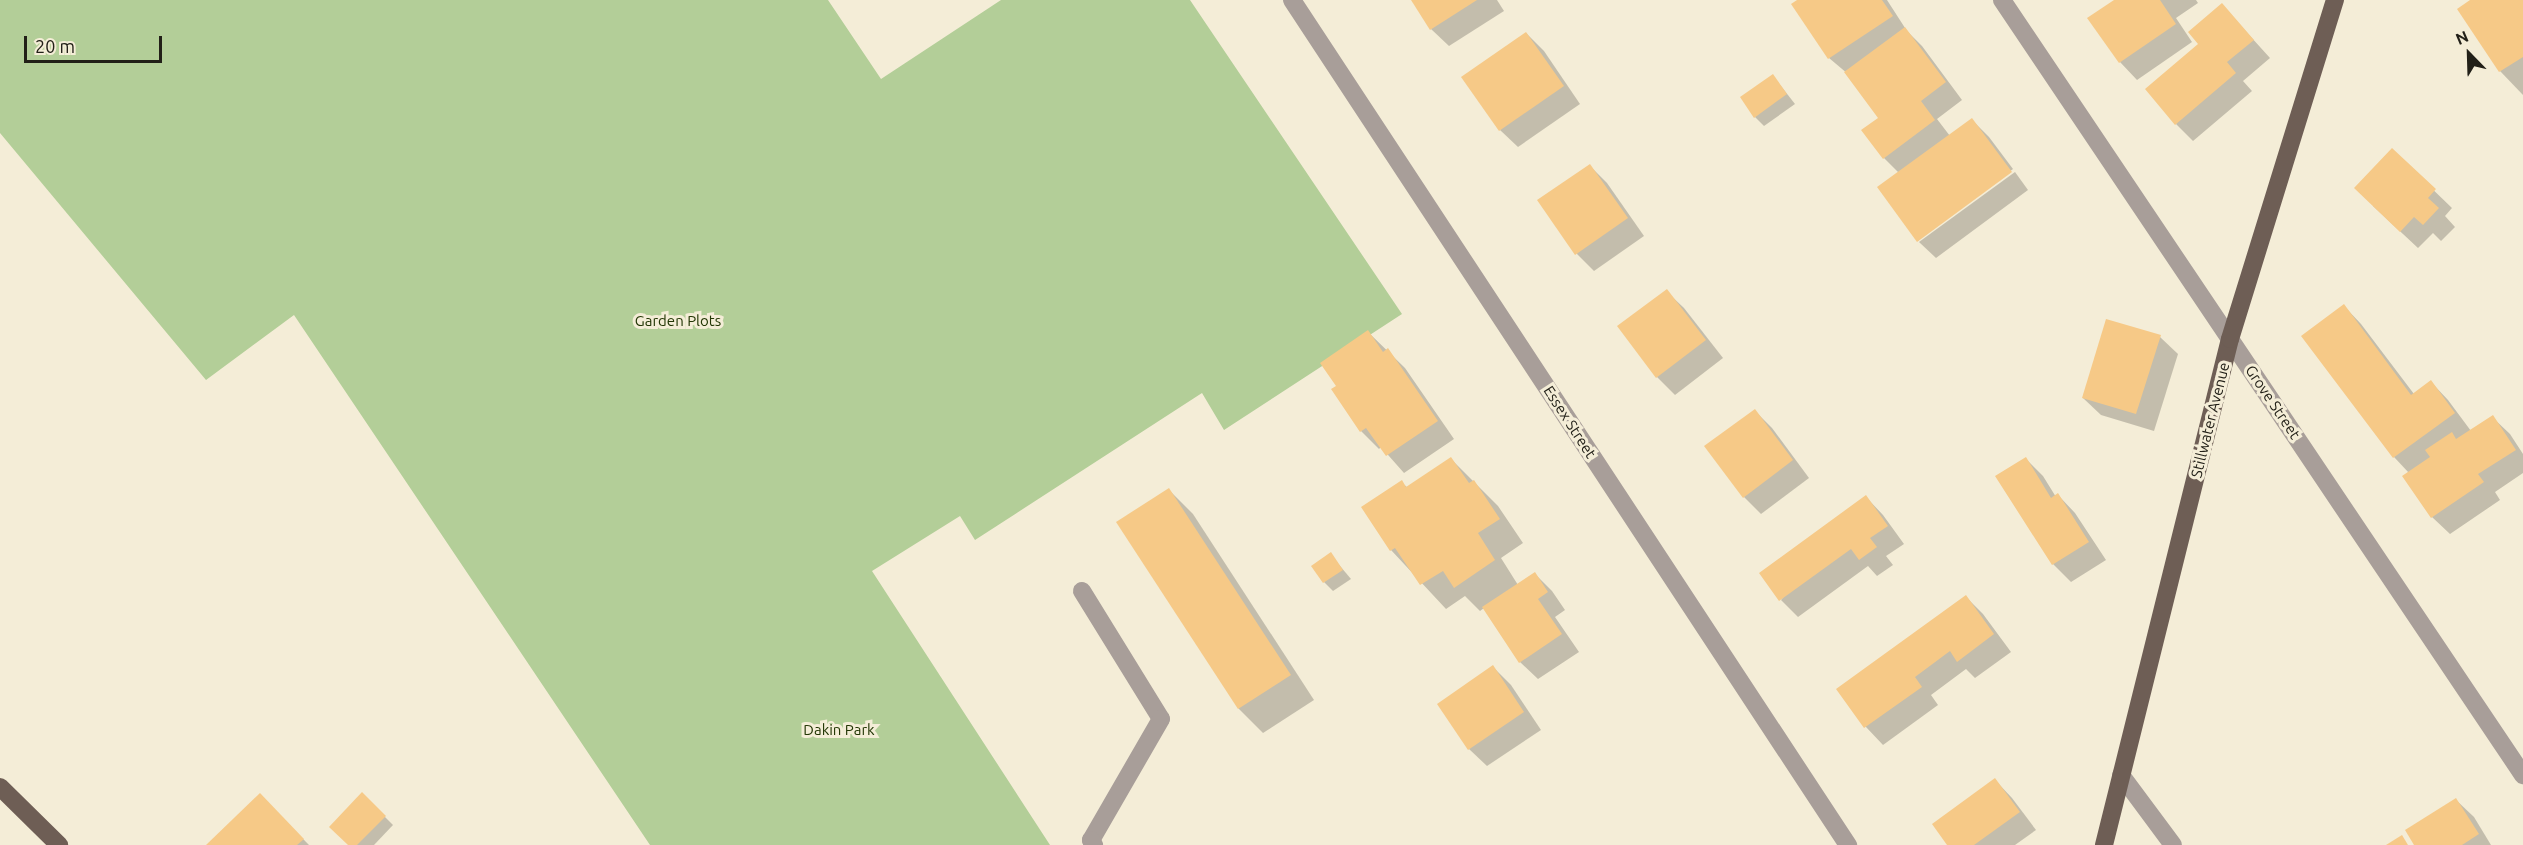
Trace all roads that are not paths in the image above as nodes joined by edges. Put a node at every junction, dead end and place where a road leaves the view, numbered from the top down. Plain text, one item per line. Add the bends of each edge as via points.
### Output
1 (1292, 0) edge
2 (2002, 0) edge
3 (2336, 0) edge
4 (2230, 339) junction
5 (1082, 591) dead end
6 (2121, 775) junction
7 (2523, 775) edge
8 (0, 788) edge
9 (59, 845) edge
10 (1094, 845) edge
11 (1848, 845) edge
12 (2104, 845) edge
13 (2173, 845) edge

1 - 11 street, Essex Street
2 - 4 street, Grove Street
3 - 4 main road, Stillwater Avenue
4 - 6 main road, Stillwater Avenue
4 - 7 street, Grove Street
5 - 10 street via 1161,719 1090,840
6 - 12 main road, Stillwater Avenue
6 - 13 street
8 - 9 main road

